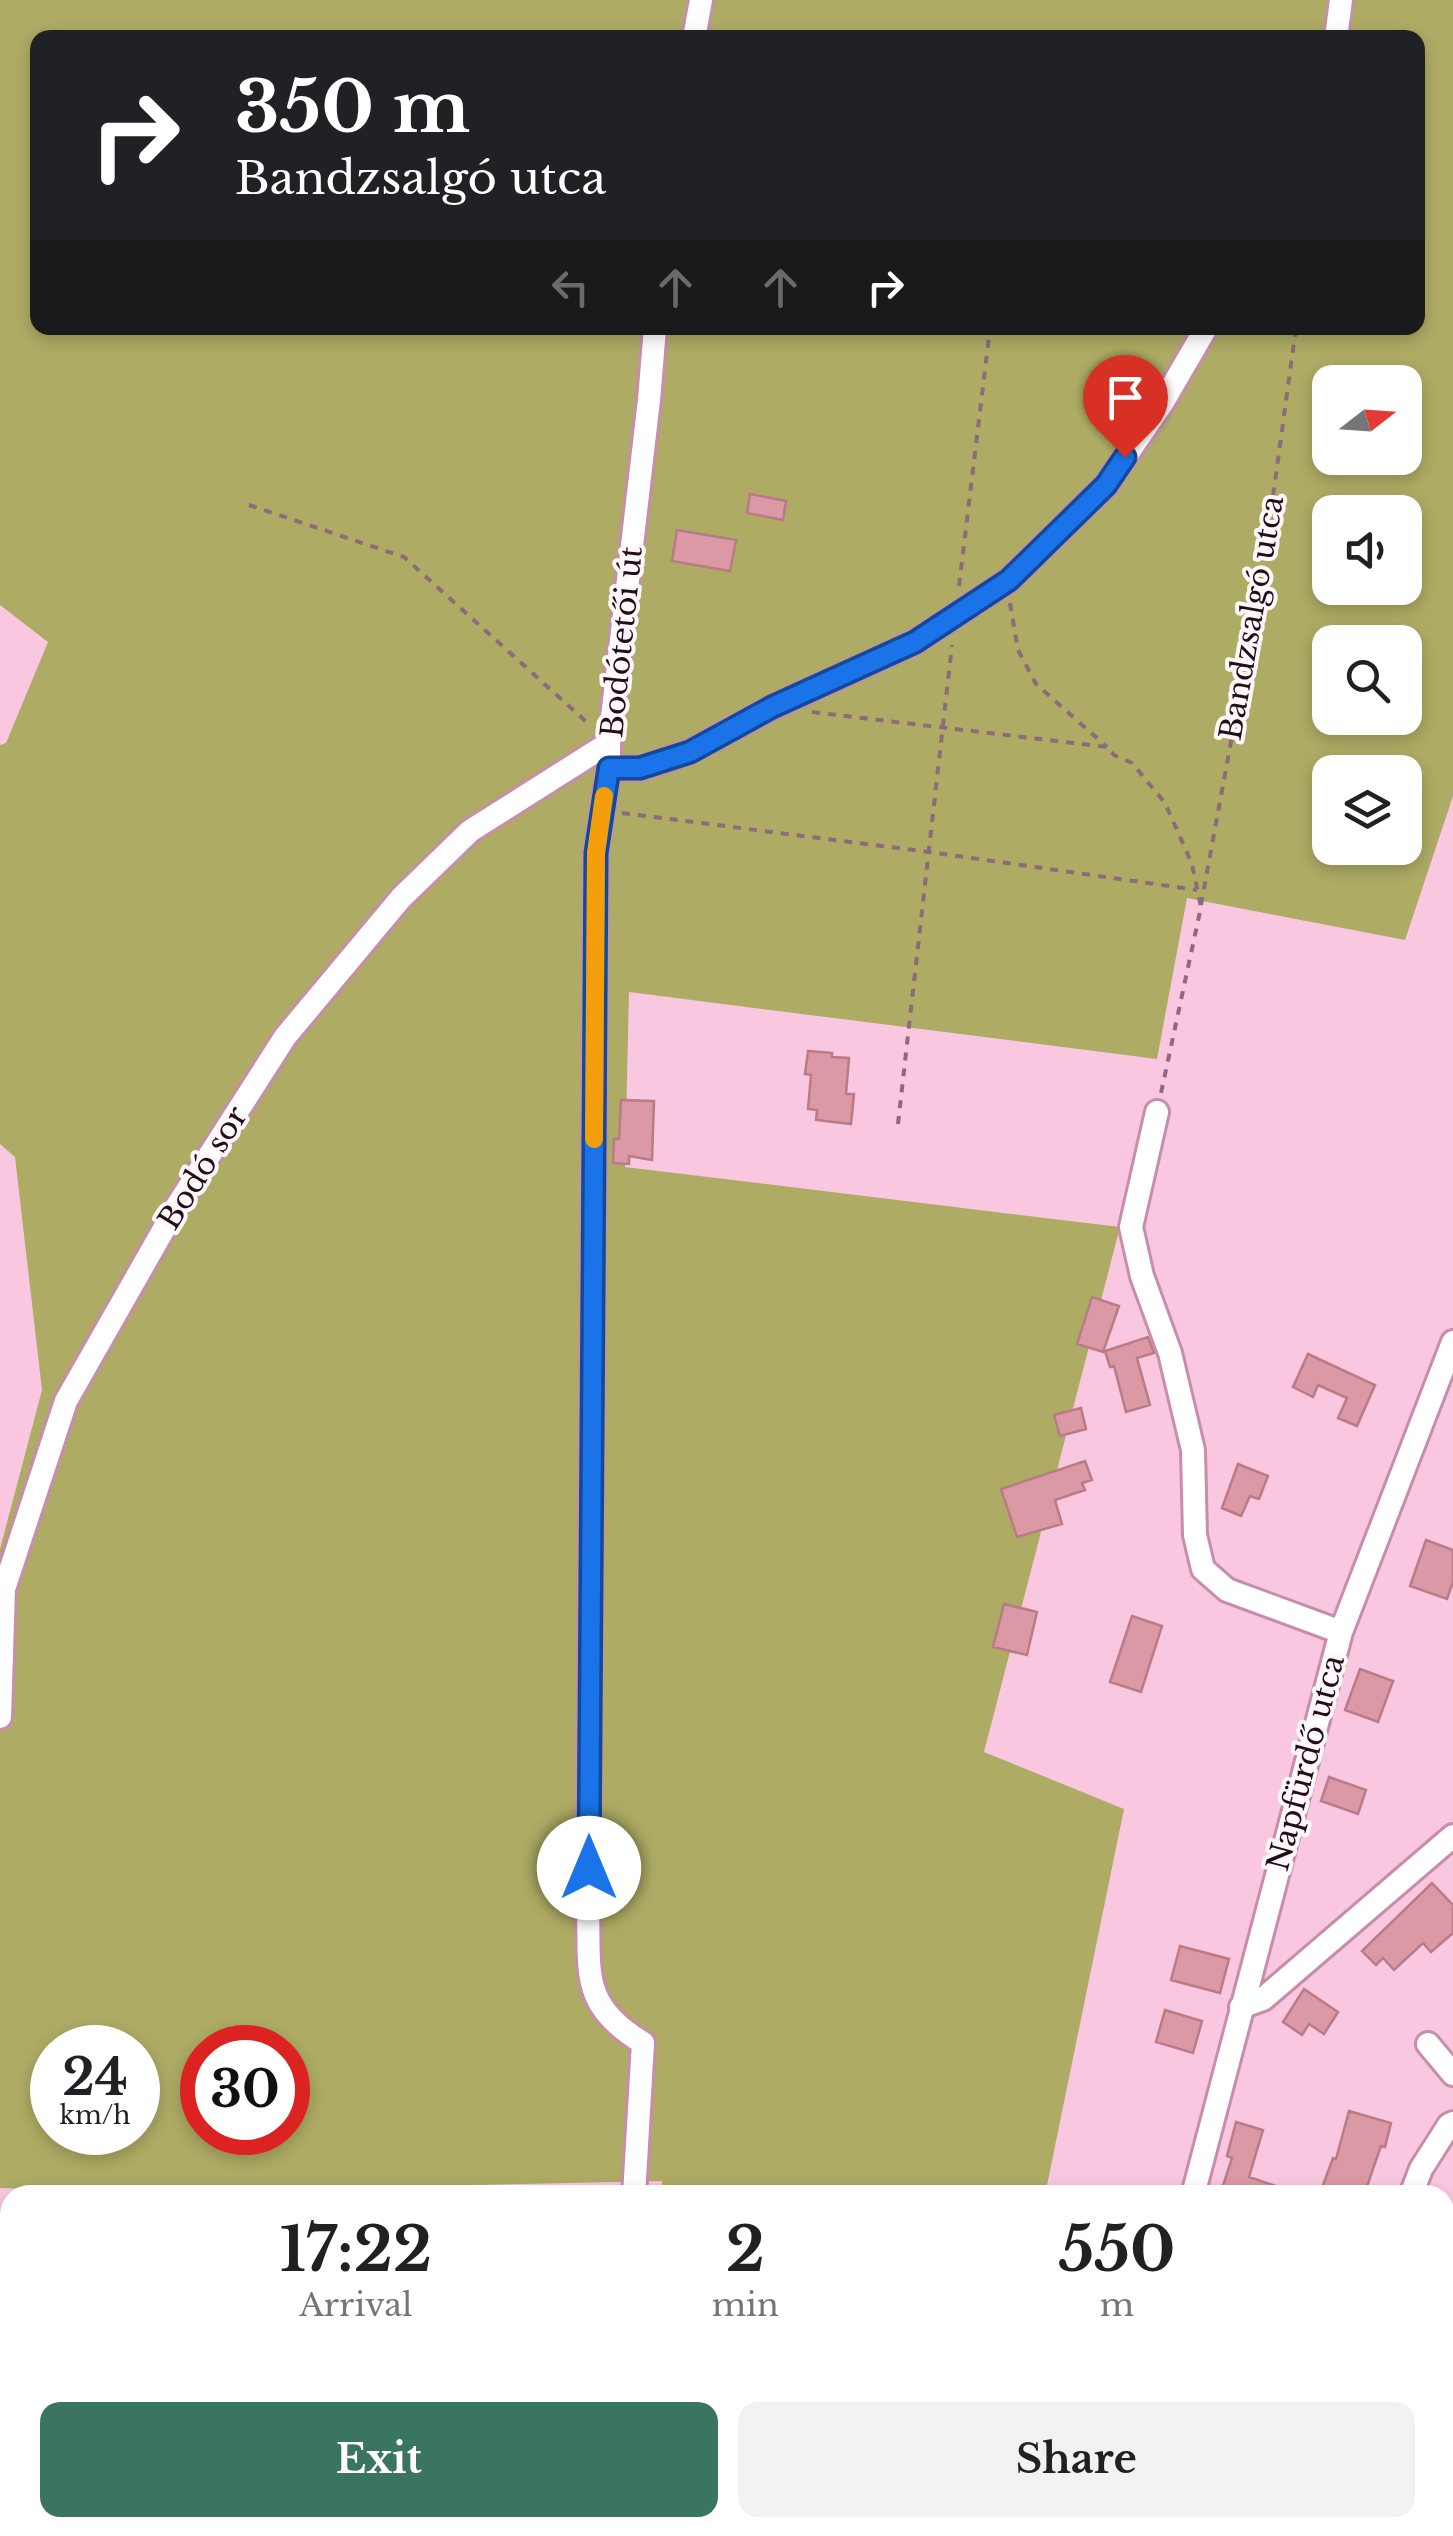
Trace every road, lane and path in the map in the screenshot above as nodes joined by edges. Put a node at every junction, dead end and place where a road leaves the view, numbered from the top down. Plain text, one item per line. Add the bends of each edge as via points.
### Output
1 (701, 0) edge
2 (1341, 0) edge
3 (695, 30) edge
4 (1337, 30) edge
5 (654, 335) edge
6 (1202, 335) edge
7 (1295, 335) edge
8 (249, 505) dead end
9 (1009, 580) junction
10 (810, 712) dead end
11 (609, 743) junction
12 (1106, 747) junction
13 (609, 768) junction
14 (602, 811) junction
15 (928, 852) junction
16 (1197, 890) junction
17 (1201, 907) junction
18 (1157, 1112) joint
19 (898, 1124) dead end
20 (1453, 1342) edge
21 (1341, 1632) junction
22 (0, 1717) edge
23 (1453, 1836) edge
24 (1241, 2008) junction
25 (1428, 2044) dead end
26 (1453, 2074) edge
27 (1453, 2123) edge
28 (635, 2185) edge
29 (1196, 2185) edge
30 (1415, 2185) edge

1 - 3 street
2 - 4 street
5 - 11 street, Bodótetői út
6 - 9 street via 1106,485
7 - 17 path, Bandzsalgó utca via 1264,562
8 - 11 path via 404,557
9 - 12 path via 1018,650 1036,684
9 - 13 street via 915,642 690,752 640,768
10 - 12 path
11 - 13 street, Bodótetői út
11 - 22 street, Bodó sor via 470,830 401,898 285,1036 176,1206 66,1401 4,1589
12 - 16 path via 1132,762 1165,803
13 - 14 street, Bodótetői út
14 - 15 path
14 - 28 street, Bodótetői út via 596,853 588,1907 590,1977 599,2005 643,2043
15 - 16 path
15 - 19 path
16 - 17 path
17 - 18 path, Bandzsalgó utca
18 - 21 street via 1131,1227 1193,1450 1195,1534 1203,1569 1227,1590
20 - 21 street, Napfürdő utca
21 - 24 street, Napfürdő utca
23 - 24 street via 1263,2000
24 - 29 street, Napfürdő utca
25 - 26 street
27 - 30 street

